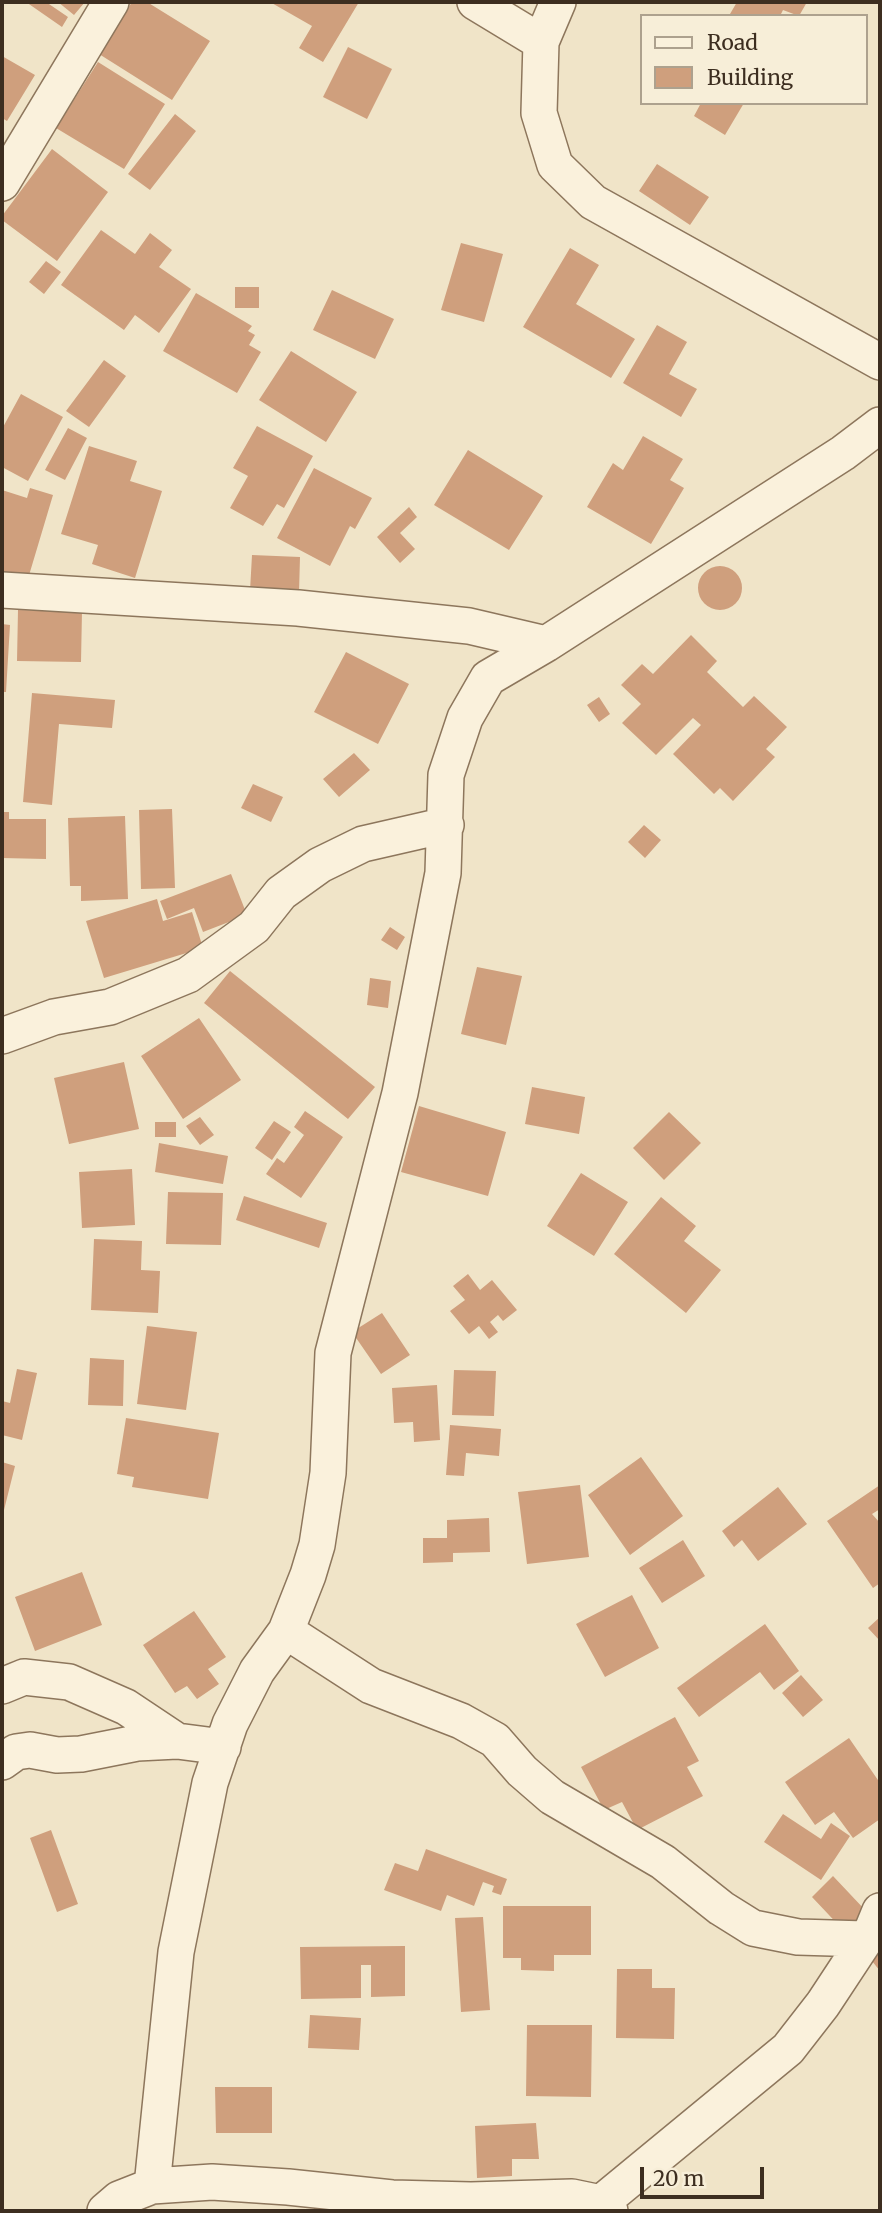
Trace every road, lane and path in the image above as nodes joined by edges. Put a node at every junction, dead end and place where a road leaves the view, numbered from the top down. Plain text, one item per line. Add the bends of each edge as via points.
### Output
1 (111, 2) edge
2 (475, 2) edge
3 (558, 2) edge
4 (541, 42) junction
5 (2, 183) edge
6 (880, 362) edge
7 (880, 425) edge
8 (2, 590) edge
9 (546, 644) junction
10 (446, 825) junction
11 (2, 1036) edge
12 (286, 1631) junction
13 (2, 1686) edge
14 (177, 1741) junction
15 (223, 1747) junction
16 (2, 1762) edge
17 (873, 1925) edge
18 (152, 2186) junction
19 (606, 2207) edge
20 (105, 2211) edge

1 - 5 street
2 - 4 street
3 - 4 street
4 - 6 street via 539,113 555,164 593,202
7 - 9 street
8 - 9 street via 311,609 469,626
9 - 10 street via 488,678 465,718 446,775
10 - 11 street via 363,844 320,865 281,893 254,928 188,975 110,1007 54,1017
10 - 12 street via 443,873 400,1093 333,1353 328,1473 317,1545
12 - 15 street via 257,1671
12 - 17 street via 371,1686 461,1721 495,1741 552,1797 663,1862 753,1928 799,1937
13 - 14 street via 24,1677 69,1682 126,1707
14 - 15 street
14 - 16 street via 137,1742 81,1754 30,1750 16,1752
15 - 18 street via 210,1783 176,1952
17 - 19 street via 788,2049
18 - 19 street via 212,2182 392,2198 572,2197
18 - 20 street via 119,2199

